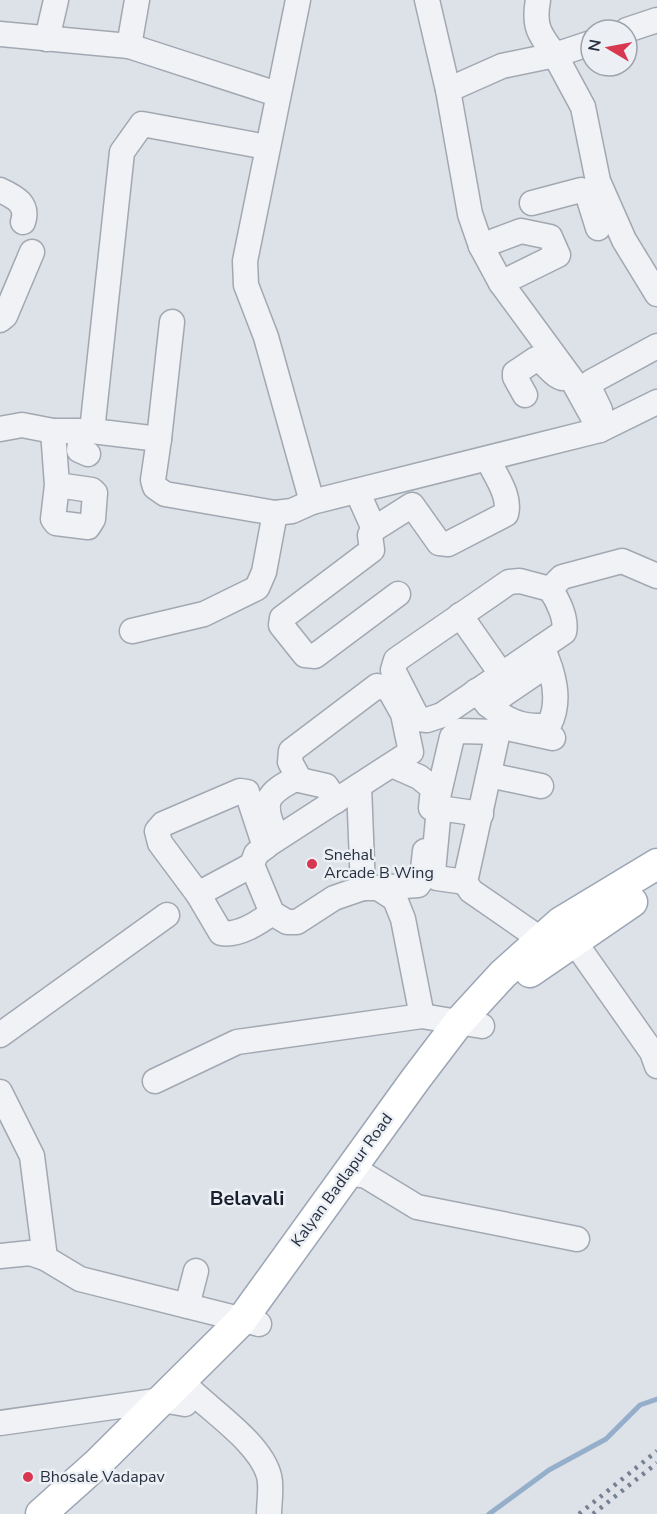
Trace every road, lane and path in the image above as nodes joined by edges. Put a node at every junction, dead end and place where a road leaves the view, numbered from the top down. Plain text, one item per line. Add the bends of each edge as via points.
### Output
1 (56, 0) edge
2 (137, 0) edge
3 (298, 0) edge
4 (427, 0) edge
5 (538, 0) edge
6 (657, 20) edge
7 (639, 26) edge
8 (0, 34) edge
9 (48, 39) junction
10 (129, 46) junction
11 (579, 47) edge
12 (555, 55) junction
13 (448, 90) junction
14 (277, 94) junction
15 (267, 147) junction
16 (0, 190) edge
17 (532, 203) dead end
18 (23, 222) dead end
19 (600, 227) junction
20 (481, 246) junction
21 (32, 252) dead end
22 (501, 283) junction
23 (657, 294) edge
24 (0, 320) edge
25 (172, 322) dead end
26 (657, 346) edge
27 (564, 382) junction
28 (525, 394) dead end
29 (657, 402) edge
30 (7, 423) edge
31 (597, 430) junction
32 (53, 431) junction
33 (87, 438) junction
34 (159, 439) junction
35 (488, 459) junction
36 (406, 478) junction
37 (57, 485) dead end
38 (357, 491) junction
39 (312, 502) junction
40 (412, 505) junction
41 (275, 513) junction
42 (374, 529) junction
43 (657, 576) edge
44 (550, 589) junction
45 (398, 594) dead end
46 (460, 615) junction
47 (132, 631) dead end
48 (545, 655) junction
49 (502, 675) junction
50 (482, 698) junction
51 (498, 732) junction
52 (553, 738) dead end
53 (392, 765) junction
54 (300, 780) junction
55 (359, 786) junction
56 (336, 801) junction
57 (439, 808) junction
58 (481, 814) junction
59 (265, 850) junction
60 (657, 864) edge
61 (465, 882) junction
62 (657, 886) edge
63 (370, 888) junction
64 (198, 894) junction
65 (272, 913) junction
66 (167, 915) dead end
67 (558, 938) junction
68 (422, 1016) junction
69 (471, 1024) junction
70 (0, 1035) edge
71 (657, 1066) edge
72 (155, 1081) dead end
73 (0, 1092) edge
74 (356, 1175) junction
75 (577, 1239) dead end
76 (0, 1256) edge
77 (45, 1258) junction
78 (196, 1271) dead end
79 (187, 1306) junction
80 (250, 1322) junction
81 (181, 1395) junction
82 (0, 1423) edge
83 (103, 1470) junction
84 (41, 1514) edge
85 (69, 1514) edge
86 (269, 1514) edge

1 - 9 street
2 - 10 street
3 - 14 street
4 - 13 street
5 - 12 street via 537,32
6 - 7 street
8 - 9 street
9 - 10 street
10 - 14 street
11 - 12 street
12 - 13 street via 502,66
12 - 19 street via 583,107 598,181
13 - 20 street via 470,214
14 - 15 street
15 - 33 street via 142,124 128,140 122,152
15 - 39 street via 245,261 246,285 266,337
16 - 18 street via 24,207
17 - 19 street via 581,190 587,192
19 - 23 street
20 - 22 street
20 - 22 street via 521,231 550,237 559,251 558,255
21 - 24 street
22 - 27 street
25 - 34 street
26 - 31 street via 591,382
27 - 28 street via 536,359 516,373
27 - 31 street via 562,391
29 - 31 street
30 - 32 street
31 - 35 street
32 - 33 street
32 - 37 street
33 - 34 street
34 - 41 street via 153,480 155,487 165,494
35 - 36 street
35 - 40 street via 503,490 506,514 448,544 440,543
36 - 38 street
36 - 40 street
38 - 39 street
38 - 42 street
39 - 41 street
40 - 42 street
41 - 47 street via 264,572 257,588 204,614
42 - 45 street via 370,535 372,550 282,618 281,626 305,655 315,656
43 - 44 street via 622,561 562,577
44 - 46 street via 509,582
44 - 48 street via 565,625 564,632
46 - 49 street
46 - 50 street via 396,660 393,670 418,718 427,720
48 - 49 street
48 - 50 street
48 - 50 street via 555,682 549,725 533,727 509,720
49 - 50 street
51 - 52 street via 503,727
51 - 57 street via 459,731 452,737 438,796
51 - 58 street via 518,787
53 - 54 street via 411,752 410,738 403,714 389,689 377,686 291,751 290,762
53 - 55 street
53 - 63 street via 433,788 422,879 418,885
54 - 56 street via 326,786
54 - 59 street via 274,790 267,803
55 - 56 street
55 - 63 street
56 - 59 street
57 - 58 street
57 - 61 street via 433,872 437,878
58 - 61 street
59 - 64 street
59 - 64 street via 247,792 240,791 163,824 157,831 160,843
59 - 65 street
60 - 67 main road, Kalyan Badlapur Road
61 - 67 street via 471,891
62 - 67 main road
63 - 65 street via 333,898 297,922 287,922
63 - 68 street via 395,899 400,909
64 - 65 street via 221,933 230,934 259,923
66 - 70 street
67 - 69 main road, Kalyan Badlapur Road via 503,974
67 - 71 street via 652,1052
68 - 69 street
68 - 72 street via 237,1042
69 - 74 main road, Kalyan Badlapur Road via 421,1084
73 - 77 street via 32,1156
74 - 75 street via 417,1207
74 - 80 main road, Kalyan Badlapur Road
76 - 77 street via 30,1253
77 - 79 street via 80,1279
78 - 79 street
79 - 80 street
80 - 81 main road, Kalyan Badlapur Road
81 - 82 street
81 - 83 main road, Kalyan Badlapur Road
81 - 86 street via 253,1448 270,1478
83 - 84 main road, Kalyan Badlapur Road
83 - 85 main road

